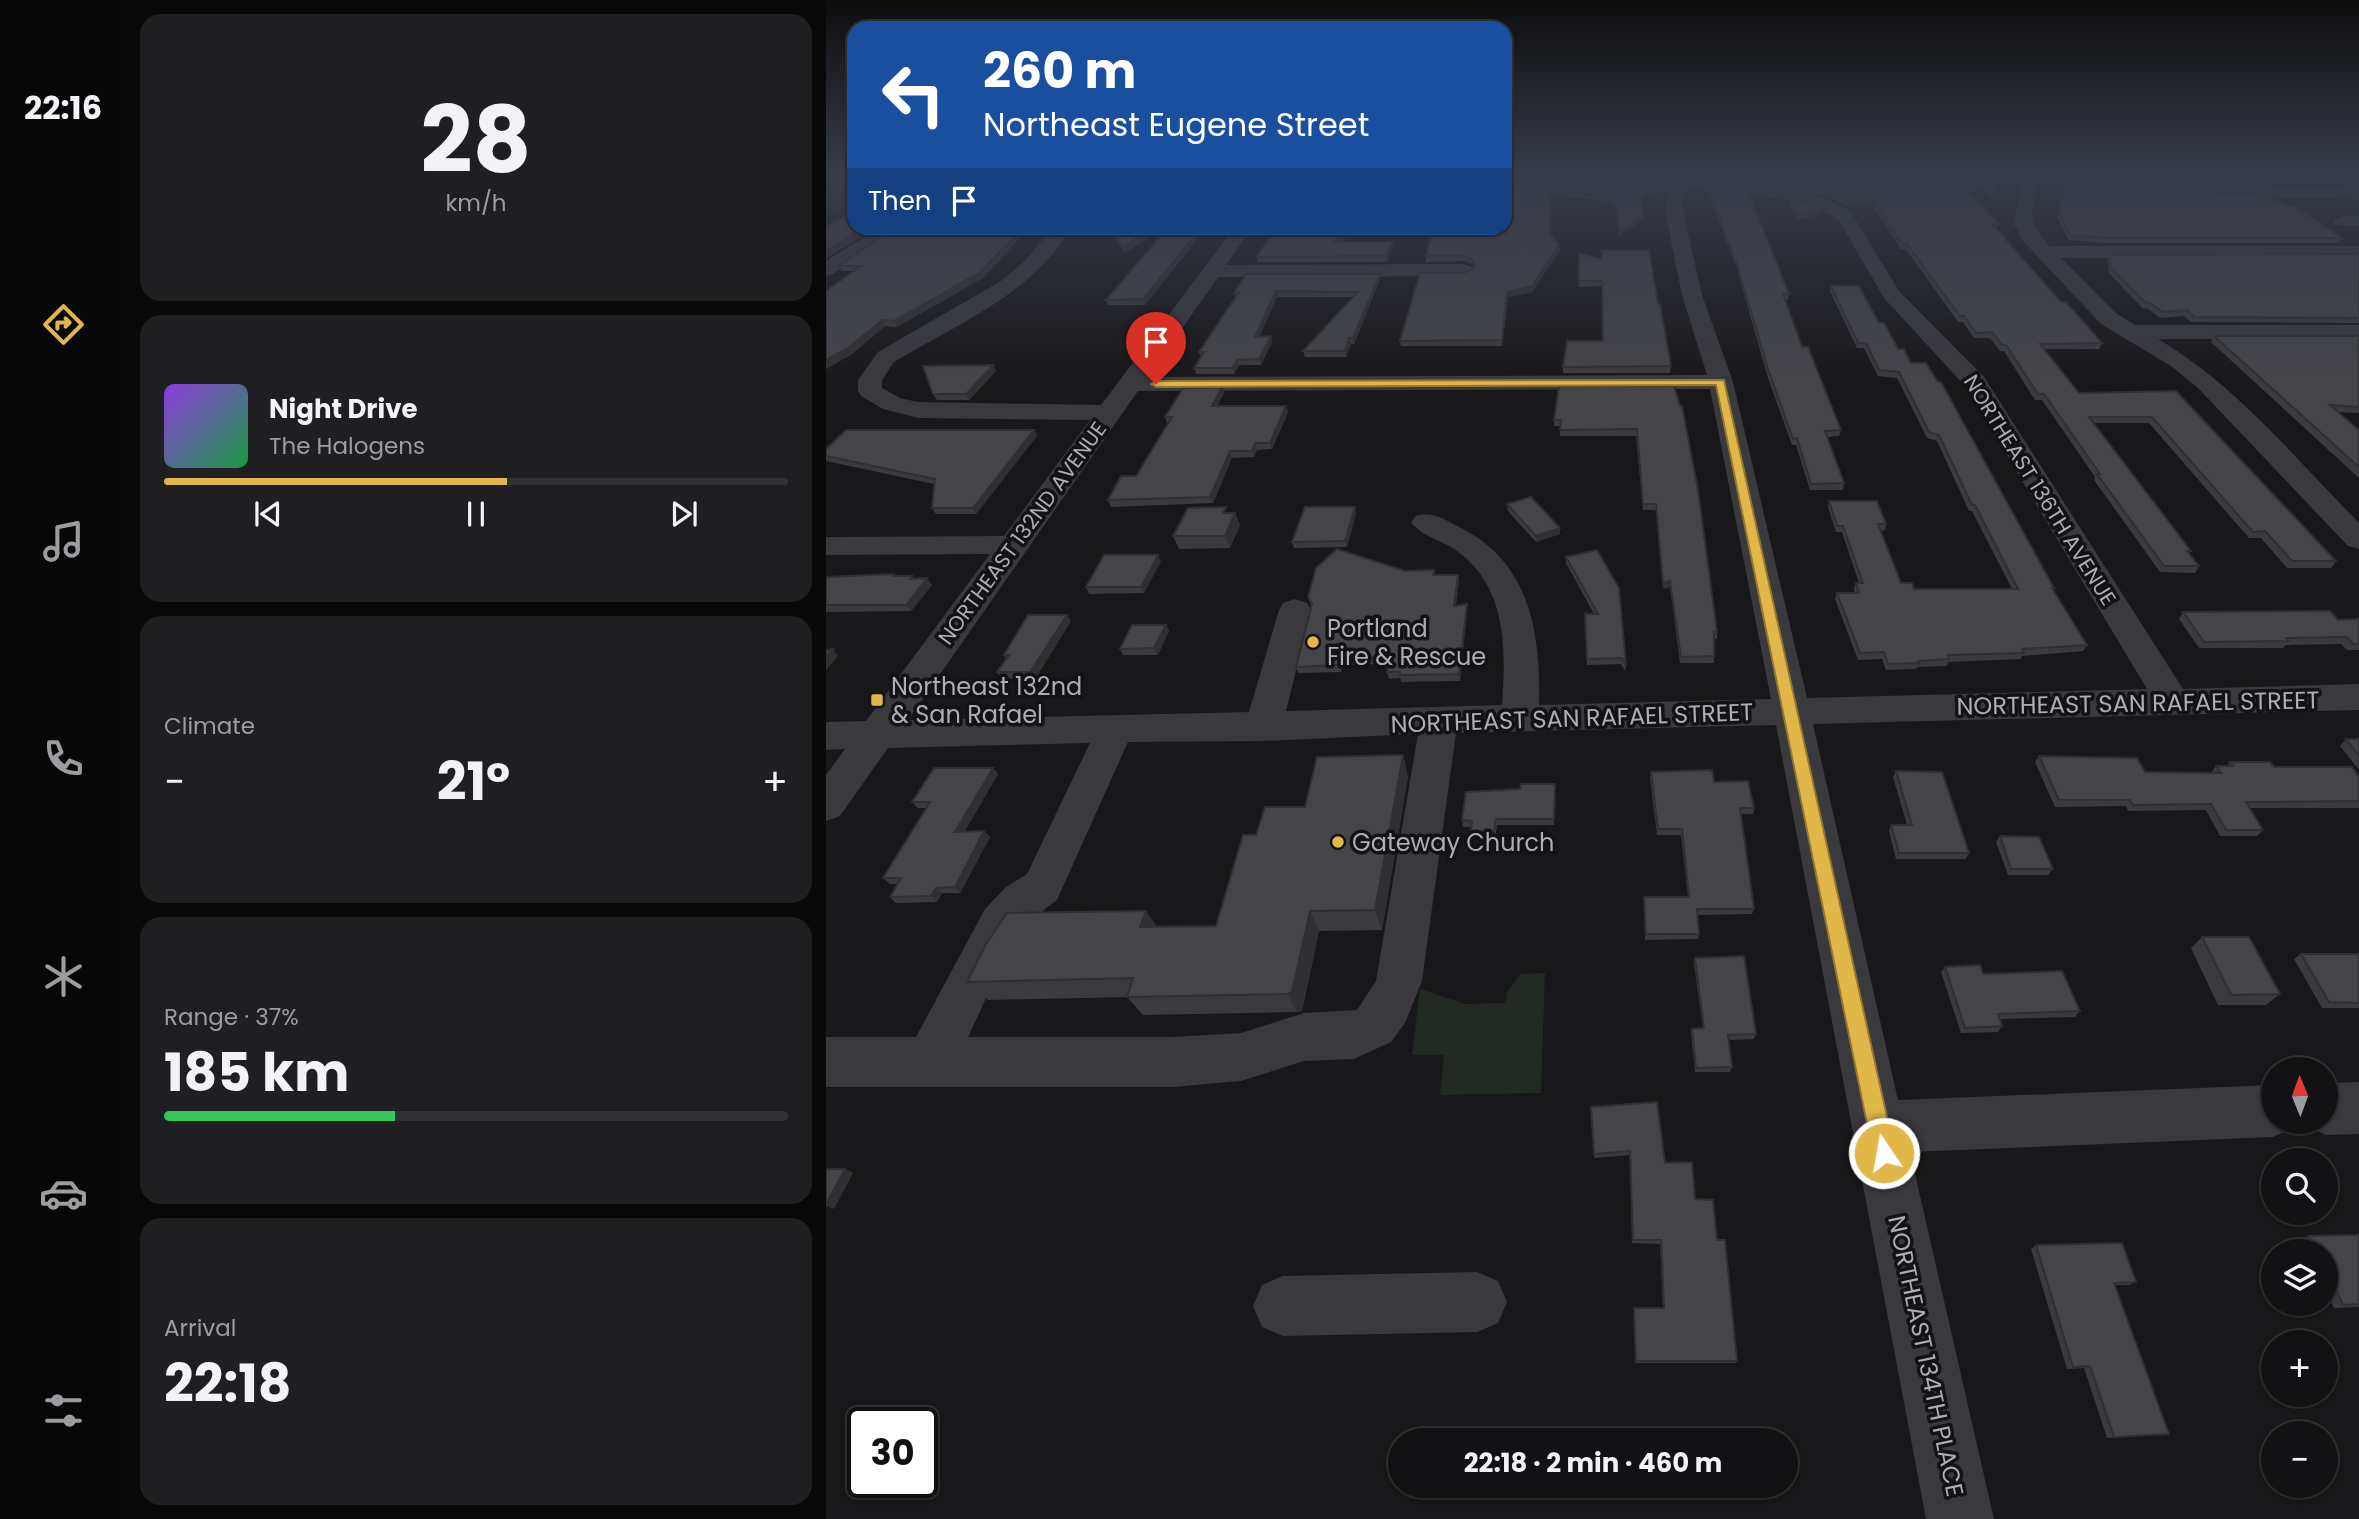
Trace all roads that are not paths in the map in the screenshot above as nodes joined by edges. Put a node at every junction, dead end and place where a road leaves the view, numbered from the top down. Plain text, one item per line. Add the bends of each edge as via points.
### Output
1 (863, 246) edge
2 (1047, 246) edge
3 (1229, 246) edge
4 (1681, 246) edge
5 (1863, 246) edge
6 (2038, 246) edge
7 (2044, 252) junction
8 (2359, 252) edge
9 (826, 270) edge
10 (1463, 270) edge
11 (1211, 271) junction
12 (2131, 332) junction
13 (2359, 332) edge
14 (1721, 382) junction
15 (1130, 384) junction
16 (1109, 413) junction
17 (1426, 522) dead end
18 (2359, 540) edge
19 (1013, 545) junction
20 (826, 546) edge
21 (1295, 610) dead end
22 (2359, 697) edge
23 (2173, 702) junction
24 (1792, 712) junction
25 (1520, 719) junction
26 (1439, 721) junction
27 (1263, 727) junction
28 (1115, 730) junction
29 (826, 736) edge
30 (876, 736) junction
31 (826, 805) edge
32 (826, 1062) edge
33 (930, 1062) junction
34 (2359, 1108) edge
35 (2338, 1109) edge
36 (2261, 1111) edge
37 (1879, 1127) junction
38 (1477, 1302) dead end
39 (1283, 1306) dead end
40 (1960, 1519) edge

1 - 9 street
2 - 16 street via 1008,285 886,357 870,380 865,399 918,410
3 - 11 street, NORTHEAST 132ND AVENUE
4 - 14 street, NORTHEAST 134TH PLACE via 1692,295
5 - 23 street, NORTHEAST 136TH AVENUE via 1891,294 1975,382
6 - 7 street
7 - 8 street
7 - 12 street via 2102,313
10 - 11 street
11 - 15 street, NORTHEAST 132ND AVENUE
12 - 13 street
12 - 18 street via 2207,383
14 - 15 street
14 - 24 street, NORTHEAST 134TH PLACE
15 - 16 street, NORTHEAST 132ND AVENUE
16 - 19 street, NORTHEAST 132ND AVENUE
17 - 25 street via 1477,551 1508,592 1520,630 1523,661
19 - 20 street
19 - 30 street, NORTHEAST 132ND AVENUE
21 - 27 street
22 - 23 street, NORTHEAST SAN RAFAEL STREET
23 - 24 street, NORTHEAST SAN RAFAEL STREET
24 - 25 street, NORTHEAST SAN RAFAEL STREET
24 - 37 street, NORTHEAST 134TH PLACE
25 - 26 street, NORTHEAST SAN RAFAEL STREET
26 - 27 street, NORTHEAST SAN RAFAEL STREET
26 - 33 street via 1399,981 1374,1026 1354,1035 1304,1037 1241,1057 1172,1062
27 - 28 street, NORTHEAST SAN RAFAEL STREET
28 - 30 street, NORTHEAST SAN RAFAEL STREET
28 - 33 street via 1042,887 1001,923
29 - 30 street, NORTHEAST SAN RAFAEL STREET
30 - 31 street, NORTHEAST 132ND AVENUE
32 - 33 street
34 - 35 street
36 - 37 street
37 - 40 street, NORTHEAST 134TH PLACE
38 - 39 street

